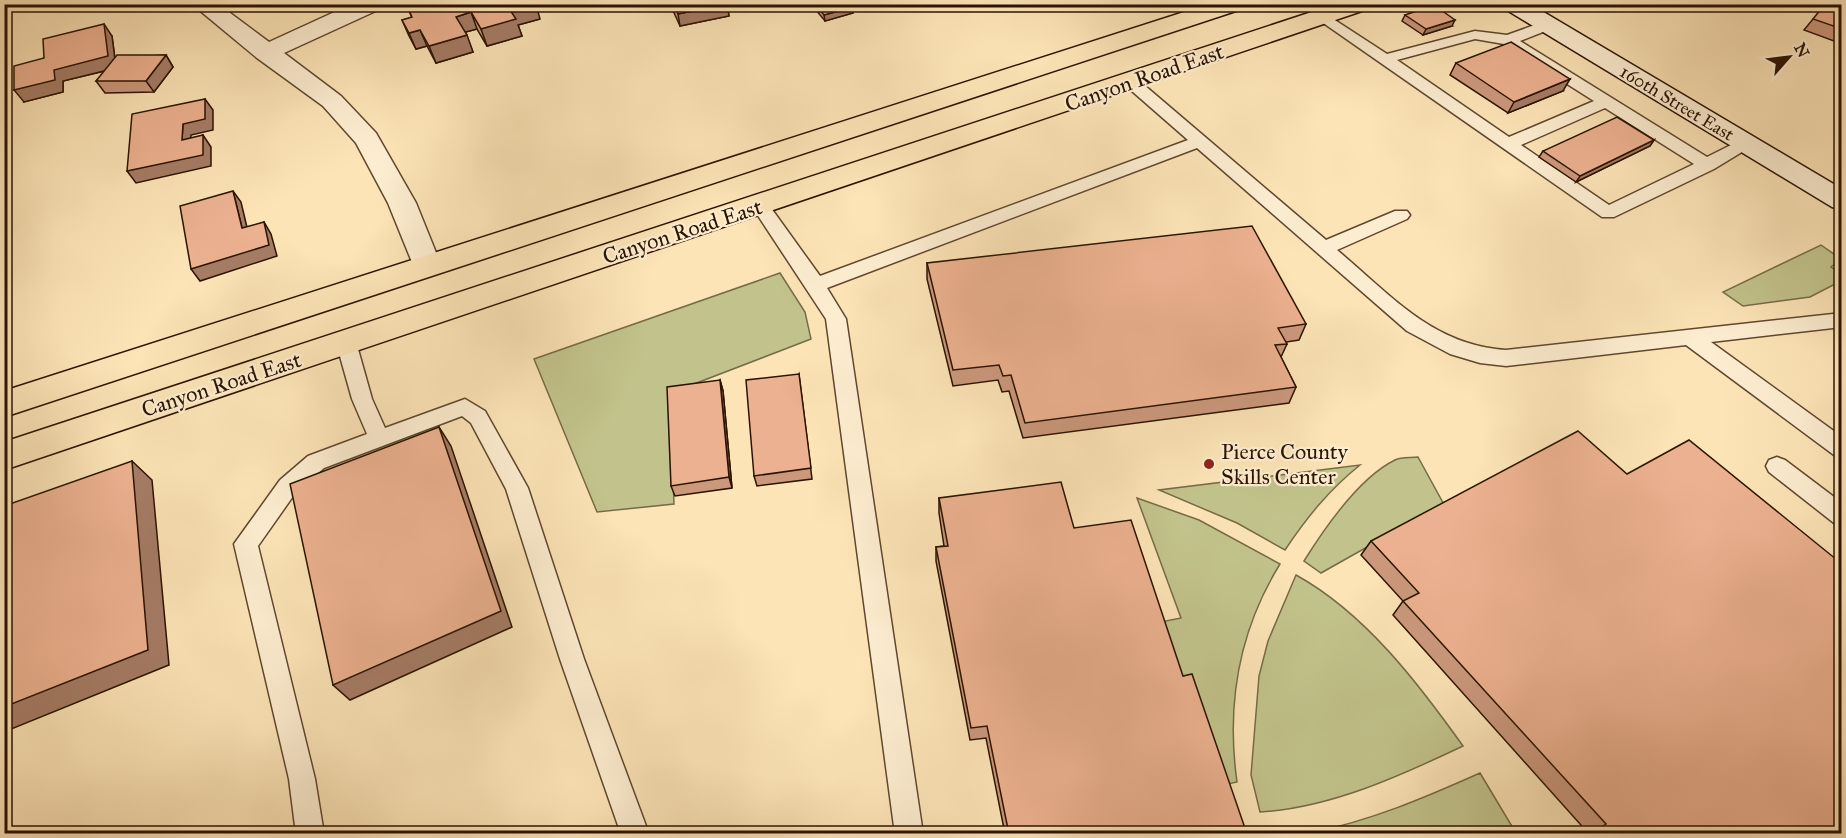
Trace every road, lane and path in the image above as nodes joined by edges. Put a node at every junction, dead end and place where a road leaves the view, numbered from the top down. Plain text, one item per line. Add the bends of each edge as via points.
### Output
1 (203, 4) edge
2 (372, 4) edge
3 (1234, 4) edge
4 (1360, 4) edge
5 (1513, 4) edge
6 (1324, 16) junction
7 (1548, 26) junction
8 (1508, 40) junction
9 (265, 53) junction
10 (1385, 59) junction
11 (1131, 82) junction
12 (1608, 100) junction
13 (1200, 141) junction
14 (1508, 144) junction
15 (1746, 144) junction
16 (1708, 165) junction
17 (1842, 201) edge
18 (760, 205) junction
19 (1401, 215) dead end
20 (1324, 248) junction
21 (426, 265) junction
22 (816, 285) junction
23 (1842, 320) edge
24 (1691, 338) junction
25 (346, 342) junction
26 (85, 379) junction
27 (4, 404) edge
28 (4, 410) edge
29 (379, 437) junction
30 (1842, 449) edge
31 (4, 456) edge
32 (1777, 466) dead end
33 (1842, 516) edge
34 (310, 834) edge
35 (635, 834) edge
36 (909, 834) edge

1 - 9 street
2 - 9 street
3 - 21 main road, Canyon Road East
4 - 6 main road, Canyon Road East
5 - 7 street, 160th Street East
6 - 10 lane
6 - 11 main road, Canyon Road East
7 - 8 lane
7 - 15 street, 160th Street East
8 - 10 lane via 1474,36
8 - 12 lane
9 - 21 street via 332,101 367,139 402,202
10 - 14 lane
11 - 13 lane
11 - 18 main road, Canyon Road East
12 - 14 lane
12 - 16 lane
13 - 20 lane
13 - 22 lane
14 - 16 lane via 1608,213
15 - 16 lane
15 - 17 street, 160th Street East
18 - 22 lane
18 - 25 main road, Canyon Road East
19 - 20 lane
20 - 24 lane via 1414,326 1435,340 1475,356 1506,358
21 - 26 main road, Canyon Road East
22 - 36 lane via 836,319
23 - 24 lane
24 - 30 lane
25 - 29 lane via 362,399
25 - 31 main road, Canyon Road East
26 - 27 main road, Canyon Road East
26 - 28 main road
29 - 34 lane via 316,462 288,486 246,544 302,779
29 - 35 lane via 465,407 478,417 517,488 572,659
32 - 33 lane

